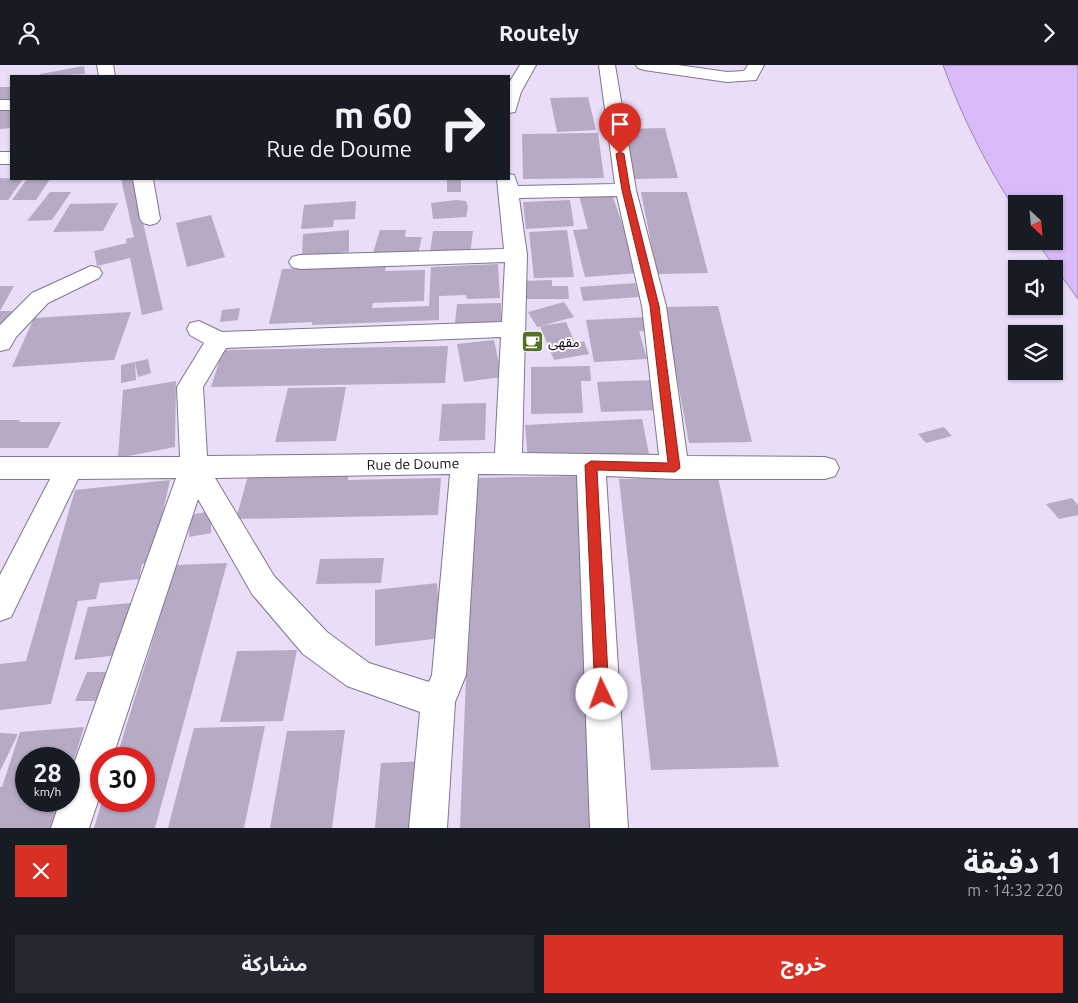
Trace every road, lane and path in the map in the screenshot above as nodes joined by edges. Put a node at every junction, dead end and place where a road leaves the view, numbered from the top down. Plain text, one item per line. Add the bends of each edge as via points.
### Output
1 (528, 65) edge
2 (607, 65) edge
3 (644, 65) edge
4 (756, 65) edge
5 (510, 103) edge
6 (143, 180) edge
7 (508, 185) edge
8 (626, 190) junction
9 (150, 219) dead end
10 (516, 255) junction
11 (300, 262) dead end
12 (91, 273) dead end
13 (514, 329) junction
14 (0, 343) edge
15 (465, 463) junction
16 (508, 465) junction
17 (591, 465) junction
18 (194, 467) junction
19 (0, 468) edge
20 (675, 468) junction
21 (825, 468) dead end
22 (69, 469) junction
23 (0, 607) edge
24 (438, 702) junction
25 (70, 828) edge
26 (428, 828) edge
27 (609, 828) edge

1 - 5 street via 512,92
2 - 8 street
3 - 4 street via 727,77 750,76
6 - 9 street
7 - 8 street
7 - 10 street
8 - 20 street via 654,306
10 - 11 street
10 - 13 street
12 - 14 street via 40,298
13 - 16 street
13 - 18 street via 209,335 190,387
15 - 16 street, Rue de Doume
15 - 18 street, Rue de Doume
15 - 24 street via 449,675
16 - 17 street, Rue de Doume
17 - 20 street, Rue de Doume
17 - 27 street
18 - 22 street, Rue de Doume
18 - 24 street via 263,585 315,643 359,675
18 - 25 street
19 - 22 street, Rue de Doume
20 - 21 street, Rue de Doume
22 - 23 street
24 - 26 street

